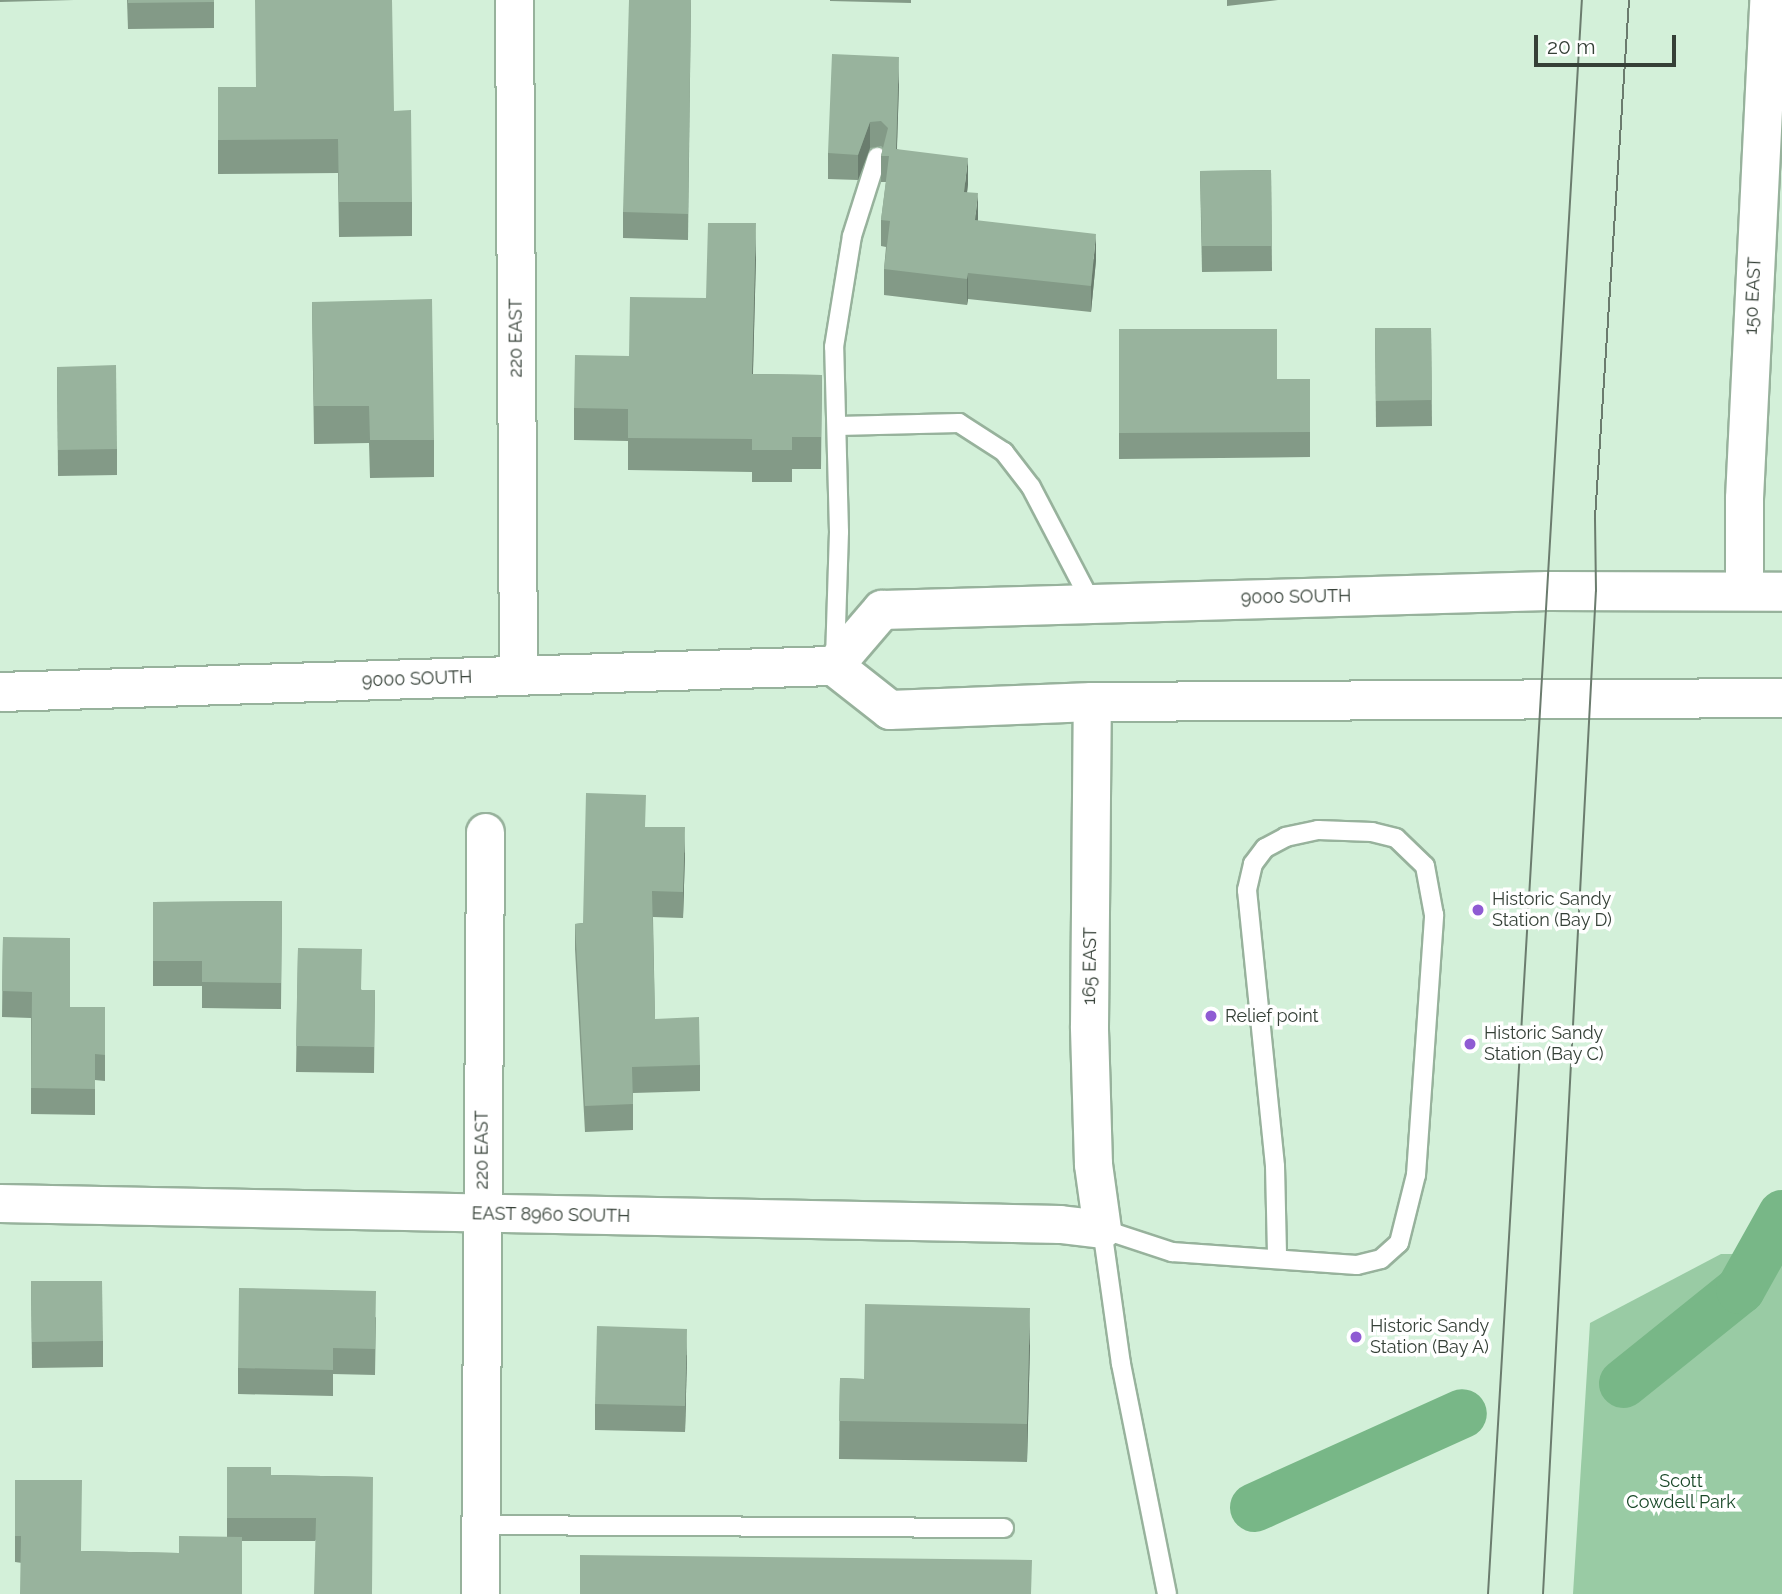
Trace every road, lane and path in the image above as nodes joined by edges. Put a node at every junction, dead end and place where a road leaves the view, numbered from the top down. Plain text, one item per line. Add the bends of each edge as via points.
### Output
1 (514, 0) edge
2 (1768, 0) edge
3 (877, 157) dead end
4 (838, 426) junction
5 (1744, 592) junction
6 (1782, 592) edge
7 (1091, 602) junction
8 (1782, 622) edge
9 (834, 666) junction
10 (518, 676) junction
11 (0, 692) edge
12 (1782, 698) edge
13 (1092, 702) junction
14 (485, 832) dead end
15 (0, 1203) edge
16 (481, 1214) junction
17 (1102, 1229) junction
18 (1277, 1257) junction
19 (480, 1525) junction
20 (1004, 1528) dead end
21 (480, 1594) edge
22 (1167, 1594) edge

1 - 10 street, 220 EAST
2 - 5 street, 150 EAST via 1744,484
3 - 4 lane via 852,236 834,347
4 - 7 lane via 959,423 1004,452 1031,487
4 - 9 lane
5 - 6 main road, 9000 SOUTH
5 - 7 main road, 9000 SOUTH
5 - 8 main road
7 - 9 main road, 9000 SOUTH via 882,610
9 - 10 main road, 9000 SOUTH
9 - 13 main road via 890,710
10 - 11 main road, 9000 SOUTH
12 - 13 main road
13 - 17 street, 165 EAST via 1088,1026 1093,1164
14 - 16 street, 220 EAST
15 - 16 street, EAST 8960 SOUTH
16 - 17 street, EAST 8960 SOUTH via 1060,1224
16 - 19 street, 220 EAST
17 - 18 lane via 1172,1252
17 - 22 lane via 1121,1364
18 - 18 lane via 1357,1265 1381,1259 1399,1243 1409,1211 1427,1022 1432,890 1424,866 1396,838 1372,832 1318,830 1286,837 1265,849 1253,864 1247,890 1275,1166
19 - 20 lane
19 - 21 street, 220 EAST

